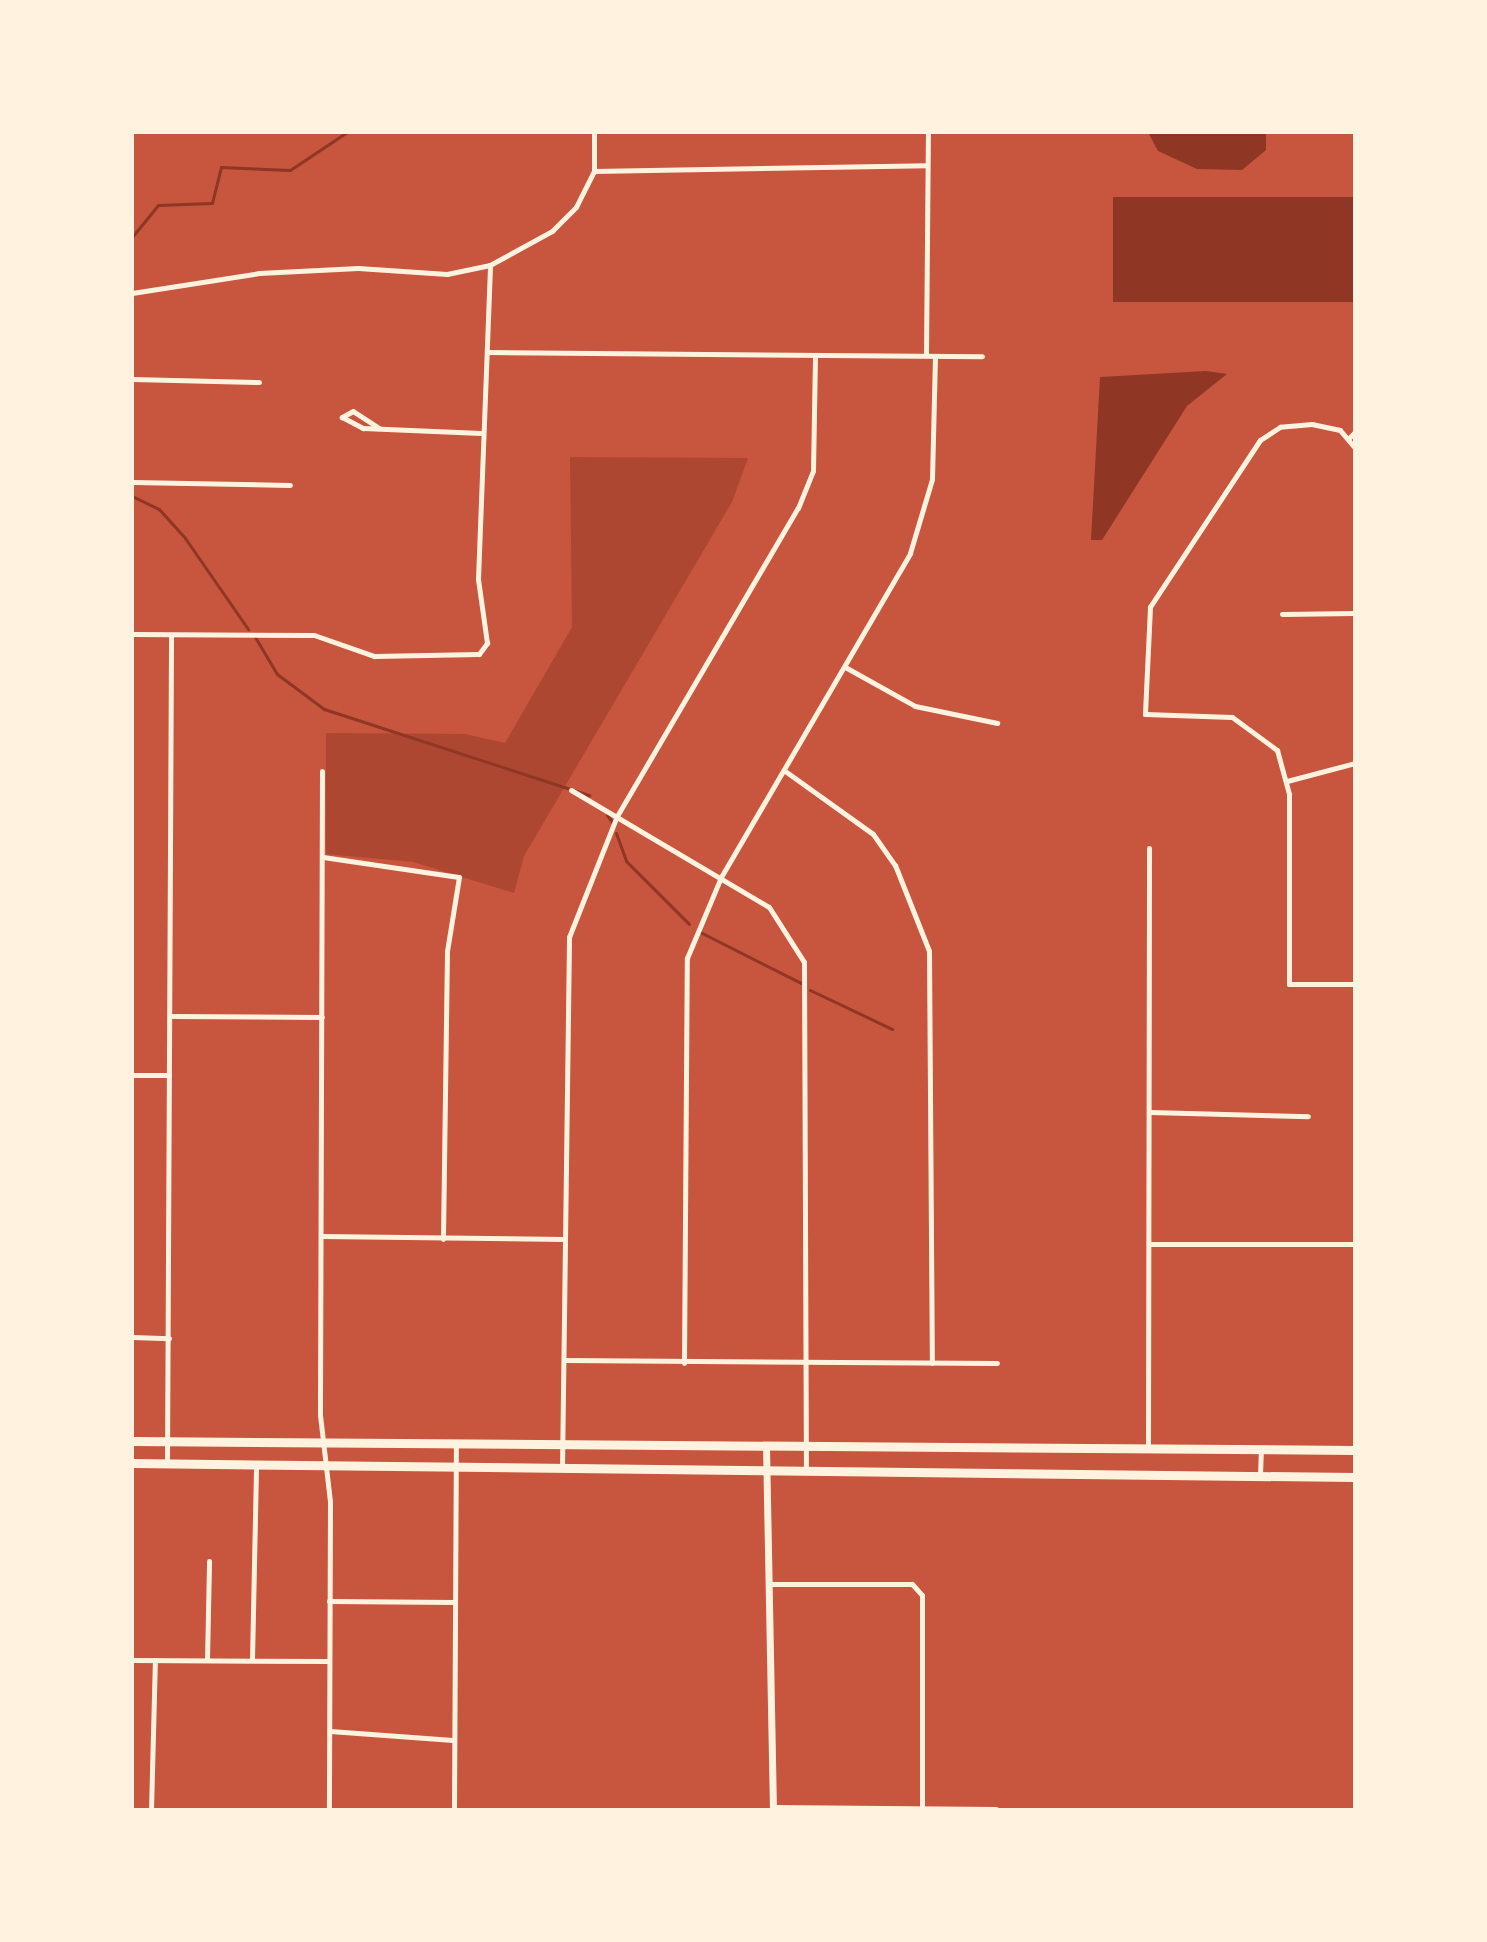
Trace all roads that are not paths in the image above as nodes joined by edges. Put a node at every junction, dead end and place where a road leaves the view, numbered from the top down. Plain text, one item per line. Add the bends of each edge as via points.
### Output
1 (594, 132) edge
2 (928, 132) edge
3 (927, 165) junction
4 (594, 171) junction
5 (490, 265) junction
6 (132, 293) edge
7 (487, 352) junction
8 (926, 355) junction
9 (815, 356) junction
10 (935, 356) junction
11 (982, 356) dead end
12 (132, 379) edge
13 (259, 382) dead end
14 (379, 428) junction
15 (1355, 432) edge
16 (481, 433) junction
17 (1349, 438) junction
18 (1355, 448) edge
19 (132, 482) edge
20 (290, 485) dead end
21 (1355, 613) edge
22 (1282, 614) dead end
23 (132, 634) edge
24 (171, 635) junction
25 (845, 667) junction
26 (997, 723) dead end
27 (1355, 763) edge
28 (322, 771) dead end
29 (785, 771) junction
30 (1287, 781) junction
31 (571, 790) dead end
32 (617, 816) junction
33 (1149, 848) dead end
34 (323, 857) junction
35 (721, 877) junction
36 (1355, 984) edge
37 (171, 1016) junction
38 (322, 1017) junction
39 (132, 1075) edge
40 (169, 1075) junction
41 (1150, 1112) junction
42 (1308, 1116) dead end
43 (321, 1236) junction
44 (443, 1239) junction
45 (564, 1239) junction
46 (1151, 1244) junction
47 (1355, 1244) edge
48 (132, 1337) edge
49 (169, 1338) junction
50 (564, 1360) junction
51 (684, 1363) junction
52 (807, 1363) junction
53 (932, 1363) junction
54 (997, 1363) dead end
55 (132, 1441) edge
56 (167, 1441) junction
57 (323, 1444) junction
58 (456, 1444) junction
59 (564, 1445) junction
60 (766, 1446) junction
61 (806, 1447) junction
62 (1148, 1448) junction
63 (1261, 1448) junction
64 (1355, 1450) edge
65 (132, 1463) edge
66 (167, 1464) junction
67 (256, 1465) junction
68 (325, 1466) junction
69 (456, 1467) junction
70 (562, 1468) junction
71 (767, 1471) junction
72 (806, 1472) junction
73 (1260, 1477) junction
74 (1355, 1477) edge
75 (209, 1561) dead end
76 (770, 1584) junction
77 (329, 1601) junction
78 (455, 1602) junction
79 (132, 1660) edge
80 (155, 1660) junction
81 (207, 1660) junction
82 (252, 1661) junction
83 (329, 1661) junction
84 (330, 1731) junction
85 (453, 1740) junction
86 (773, 1809) edge
87 (922, 1809) edge
88 (996, 1809) edge
89 (151, 1810) edge
90 (329, 1810) edge
91 (454, 1810) edge

1 - 4 street
2 - 3 street
3 - 4 street
3 - 8 street
4 - 5 street via 576,207 552,231
5 - 6 street via 447,274 358,268 259,273
5 - 7 street
7 - 9 street
7 - 16 street
8 - 9 street
8 - 10 street
9 - 32 street via 813,471 798,508
10 - 11 street
10 - 25 street via 925,515
12 - 13 street
14 - 14 street via 353,411 342,417 346,425
14 - 16 street
15 - 17 street
16 - 24 street via 478,579 487,643 479,654 374,656 314,635
17 - 18 street
17 - 30 street via 1326,426 1295,424 1260,440 1150,607 1145,714 1232,717 1252,725 1277,750
19 - 20 street
21 - 22 street
23 - 24 street
24 - 37 street
25 - 26 street via 915,706
25 - 29 street
27 - 30 street
28 - 34 street
29 - 35 street
29 - 53 street via 873,834 902,878 929,951
30 - 36 street via 1289,984
31 - 32 street
32 - 35 street
32 - 45 street via 569,937
33 - 41 street
34 - 38 street
34 - 44 street via 459,877 447,951
35 - 51 street via 687,958
35 - 52 street via 769,907 804,962
37 - 38 street
37 - 40 street
38 - 43 street
39 - 40 street
40 - 49 street
41 - 42 street
41 - 46 street
43 - 44 street
43 - 57 street
44 - 45 street
45 - 50 street
46 - 47 street
46 - 62 street
48 - 49 street
49 - 56 street
50 - 51 street
50 - 59 street
51 - 52 street
52 - 53 street
52 - 61 street
53 - 54 street
55 - 56 main road
56 - 57 main road
56 - 66 street
57 - 58 main road
57 - 68 street
58 - 59 main road
58 - 69 street
59 - 60 main road
59 - 70 street
60 - 61 main road
60 - 71 street
61 - 62 main road
61 - 72 street
62 - 63 main road
63 - 64 main road
63 - 73 street
65 - 66 main road
66 - 67 main road
67 - 68 main road
67 - 82 street
68 - 69 main road
68 - 77 street
69 - 70 main road
69 - 78 street
70 - 71 main road
71 - 72 main road
71 - 76 street
72 - 73 main road
73 - 74 main road
75 - 81 street
76 - 86 street
76 - 87 street via 917,1588
77 - 78 street
77 - 83 street
78 - 85 street
79 - 80 street
80 - 81 street
80 - 89 street
81 - 82 street
82 - 83 street
83 - 84 street
84 - 85 street
84 - 90 street
85 - 91 street
86 - 87 street
87 - 88 street

